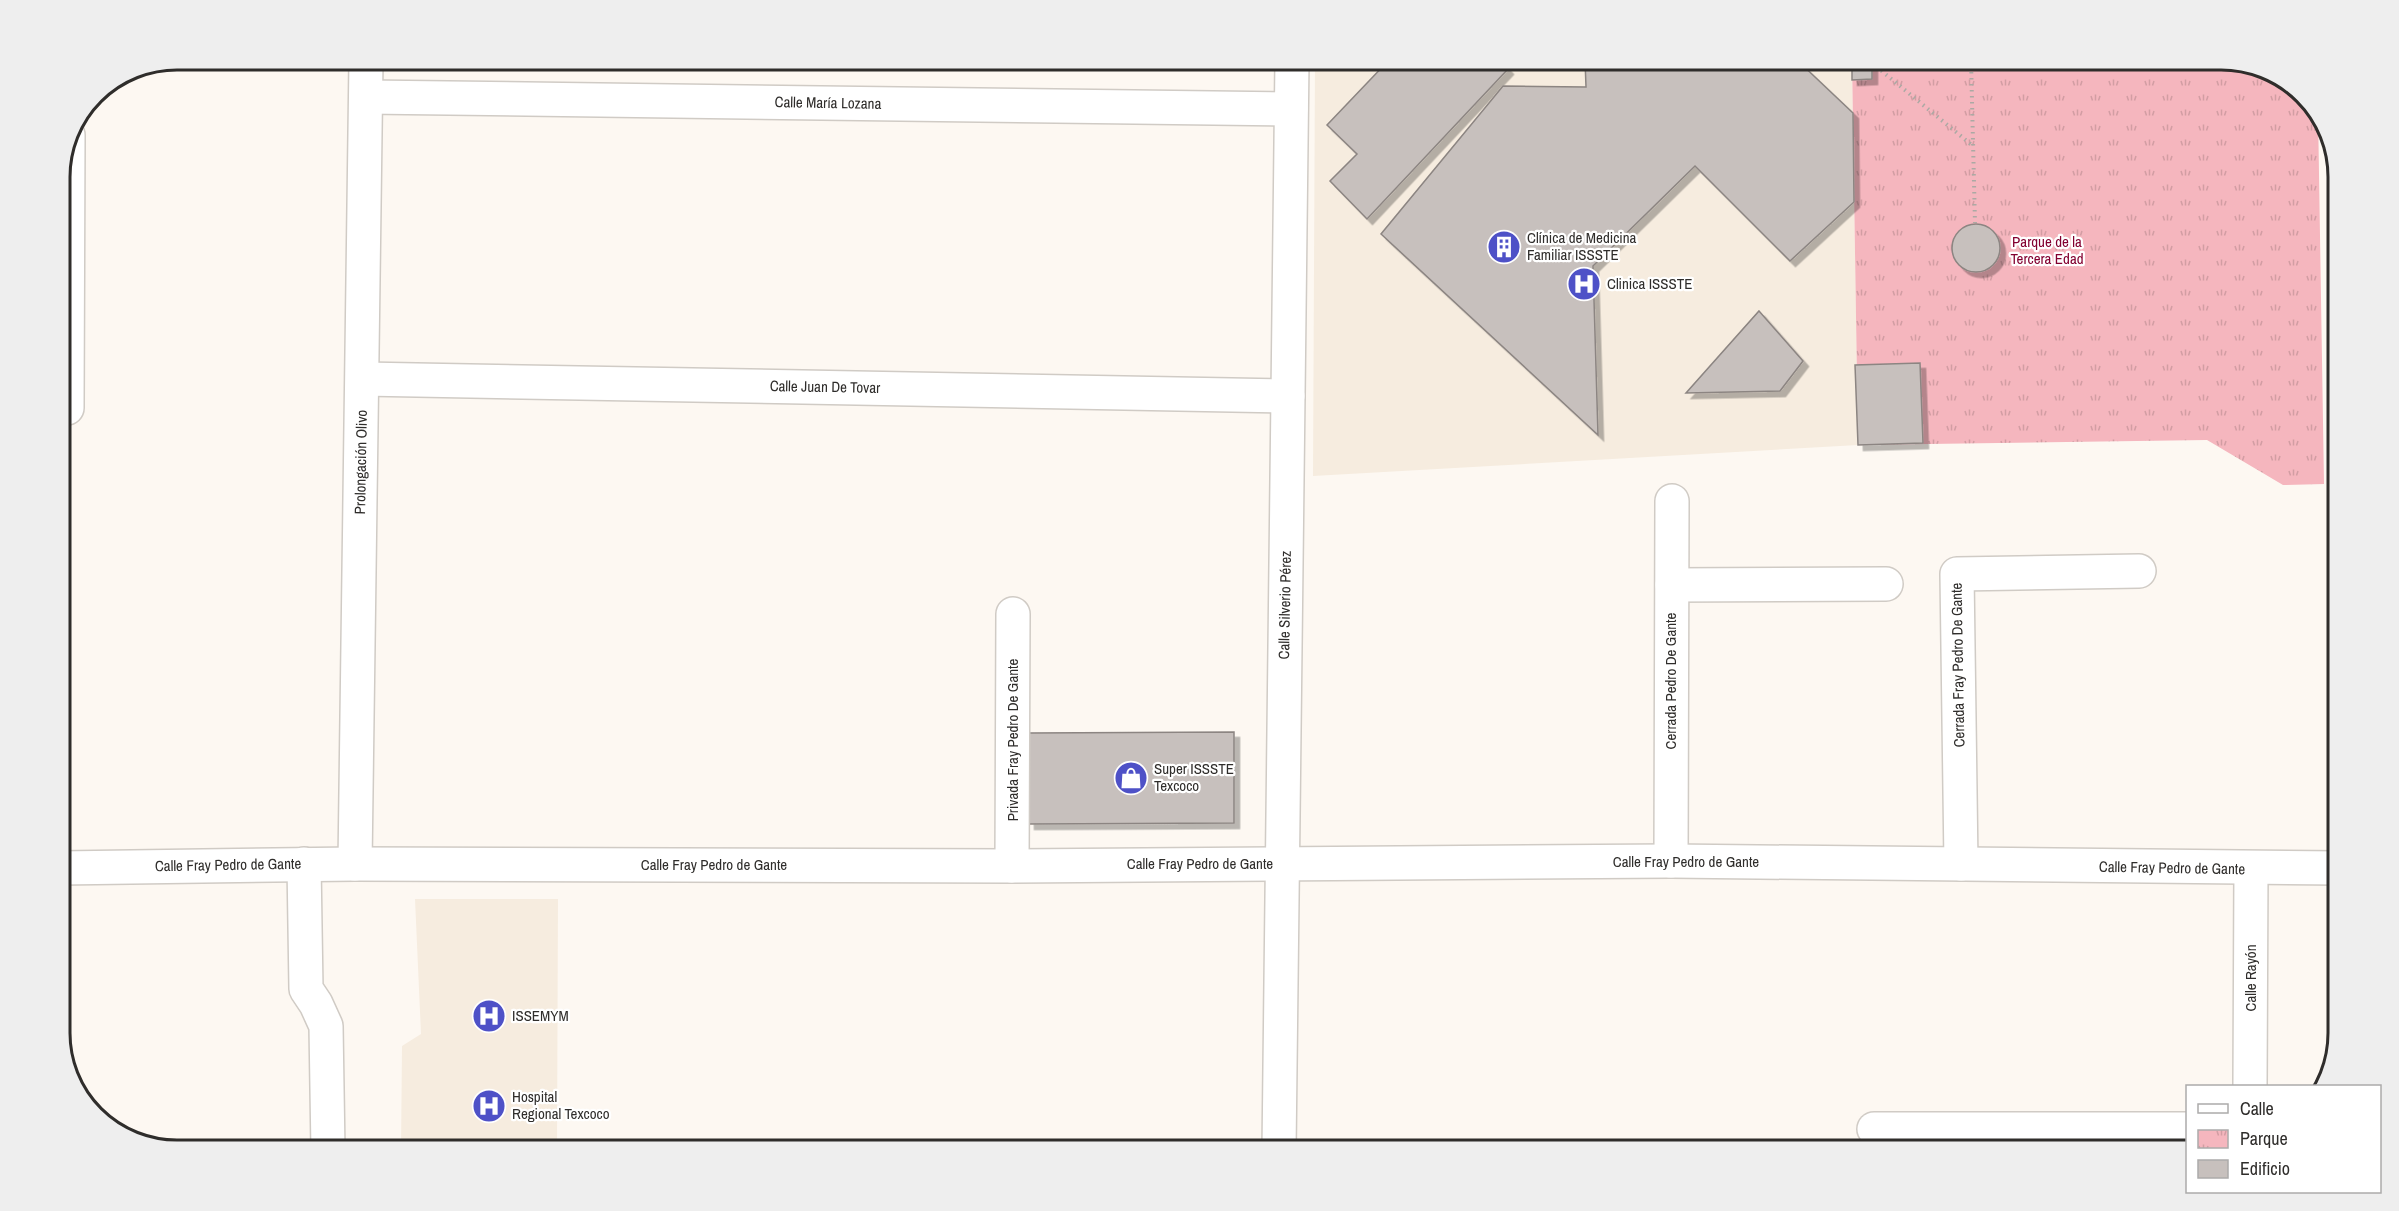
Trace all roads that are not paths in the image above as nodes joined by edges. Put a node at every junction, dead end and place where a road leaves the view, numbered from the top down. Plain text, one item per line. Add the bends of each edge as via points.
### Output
1 (1292, 70) edge
2 (366, 71) edge
3 (366, 97) junction
4 (1291, 109) junction
5 (363, 379) junction
6 (1288, 396) junction
7 (1672, 501) dead end
8 (2139, 571) dead end
9 (1886, 584) dead end
10 (1672, 585) junction
11 (1013, 614) dead end
12 (1671, 861) junction
13 (1281, 863) junction
14 (304, 864) junction
15 (355, 864) junction
16 (1961, 864) junction
17 (1012, 866) junction
18 (71, 868) edge
19 (2328, 868) edge
20 (2251, 869) junction
21 (2250, 1085) edge
22 (1874, 1129) dead end
23 (2186, 1129) edge
24 (328, 1140) edge
25 (1279, 1140) edge

1 - 4 street, Calle Silverio Pérez
2 - 3 street, Prolongación Olivo
3 - 4 street, Calle María Lozana
3 - 5 street, Prolongación Olivo
4 - 6 street, Calle Silverio Pérez
5 - 6 street, Calle Juan De Tovar
5 - 15 street, Prolongación Olivo
6 - 13 street, Calle Silverio Pérez
7 - 10 street, Cerrada Pedro De Gante
8 - 16 street, Cerrada Fray Pedro De Gante via 1958,574
9 - 10 street
10 - 12 street, Cerrada Pedro De Gante
11 - 17 street, Privada Fray Pedro De Gante
12 - 13 street, Calle Fray Pedro de Gante
12 - 16 street, Calle Fray Pedro de Gante
13 - 17 street, Calle Fray Pedro de Gante
13 - 25 street, Calle Silverio Pérez
14 - 15 street, Calle Fray Pedro de Gante
14 - 18 street, Calle Fray Pedro de Gante
14 - 24 street via 306,989 326,1026
15 - 17 street, Calle Fray Pedro de Gante
16 - 20 street, Calle Fray Pedro de Gante
19 - 20 street, Calle Fray Pedro de Gante
20 - 21 street, Calle Rayón
22 - 23 street

